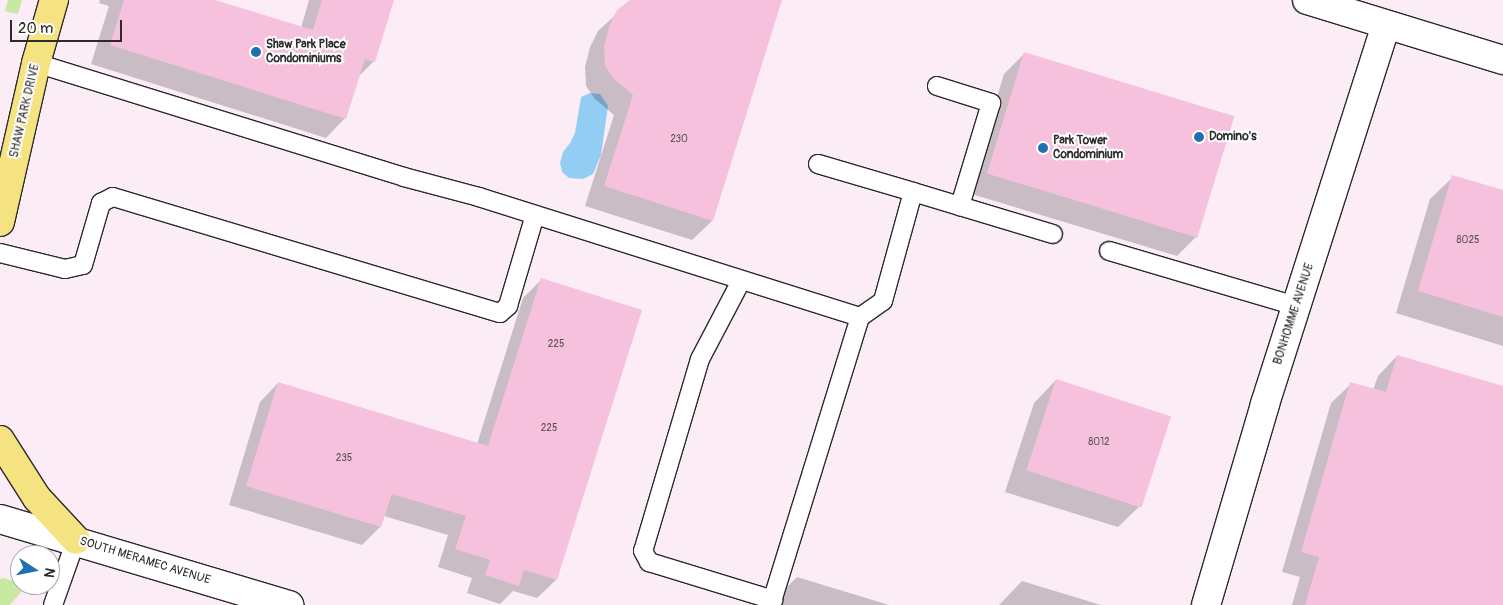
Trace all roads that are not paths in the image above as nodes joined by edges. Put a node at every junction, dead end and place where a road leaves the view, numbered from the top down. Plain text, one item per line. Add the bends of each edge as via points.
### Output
1 (54, 0) edge
2 (1307, 0) edge
3 (1386, 25) junction
4 (1503, 60) edge
5 (36, 63) junction
6 (937, 86) dead end
7 (818, 164) dead end
8 (913, 192) junction
9 (960, 206) junction
10 (535, 215) junction
11 (0, 222) edge
12 (1053, 234) dead end
13 (1109, 251) dead end
14 (0, 253) edge
15 (741, 281) junction
16 (1296, 306) junction
17 (860, 317) junction
18 (0, 440) edge
19 (0, 519) edge
20 (76, 540) junction
21 (772, 603) edge
22 (53, 605) edge
23 (289, 605) edge
24 (1206, 605) edge

1 - 5 main road, SHAW PARK DRIVE
2 - 3 street
3 - 4 street
3 - 16 street, BONHOMME AVENUE
5 - 10 lane
5 - 11 main road, SHAW PARK DRIVE
6 - 9 lane via 992,103
7 - 8 lane
8 - 9 lane
8 - 17 lane via 882,301
9 - 12 lane
10 - 14 lane via 508,306 500,313 113,197 101,202 83,265 65,269
10 - 15 lane
13 - 16 lane
15 - 17 lane
15 - 21 lane via 700,359 643,551 649,562
16 - 24 street, BONHOMME AVENUE
17 - 21 lane
18 - 20 main road via 38,498
19 - 20 street, SOUTH MERAMEC AVENUE
20 - 22 lane
20 - 23 street, SOUTH MERAMEC AVENUE

